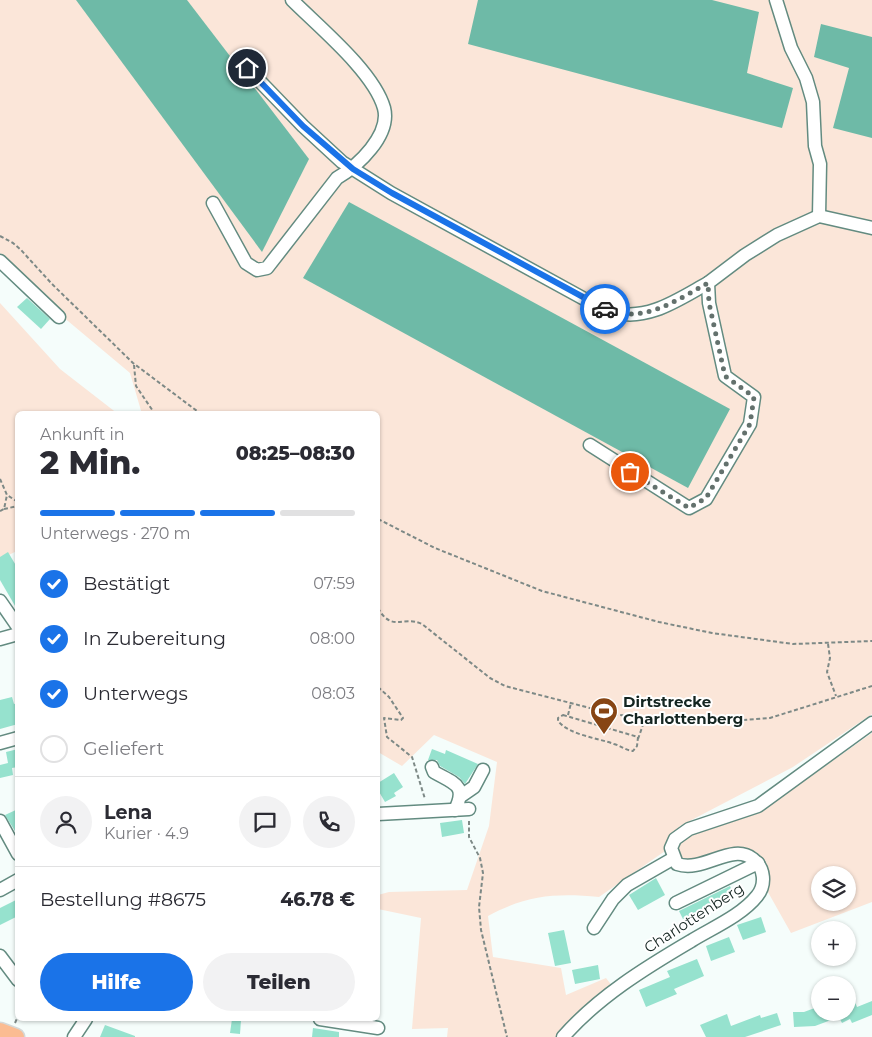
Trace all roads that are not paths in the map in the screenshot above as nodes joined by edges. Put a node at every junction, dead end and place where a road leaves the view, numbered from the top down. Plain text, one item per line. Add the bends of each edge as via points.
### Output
1 (292, 0) edge
2 (776, 0) edge
3 (247, 68) dead end
4 (353, 169) junction
5 (213, 203) dead end
6 (819, 216) junction
7 (872, 228) edge
8 (0, 261) edge
9 (708, 283) junction
10 (60, 317) dead end
11 (590, 445) dead end
12 (0, 601) edge
13 (15, 623) edge
14 (15, 635) edge
15 (0, 639) edge
16 (872, 722) edge
17 (15, 739) edge
18 (0, 743) edge
19 (432, 767) dead end
20 (483, 770) dead end
21 (462, 796) junction
22 (470, 809) road end
23 (455, 810) junction
24 (380, 814) edge
25 (0, 821) edge
26 (15, 848) edge
27 (674, 858) junction
28 (758, 863) junction
29 (15, 882) edge
30 (0, 890) edge
31 (676, 903) dead end
32 (594, 928) dead end
33 (0, 956) edge
34 (15, 976) edge
35 (84, 1021) edge
36 (343, 1021) edge
37 (378, 1028) dead end
38 (0, 1030) edge
39 (16, 1037) edge
40 (74, 1037) edge
41 (563, 1037) edge

1 - 4 street via 358,66 377,91 385,110 381,133
2 - 6 street via 813,102 815,146 820,164
3 - 4 street via 303,126
4 - 5 street via 338,178 267,268 257,270 246,264
4 - 9 street via 614,313 642,314 663,308
6 - 7 street
6 - 9 street via 777,235
8 - 10 street
9 - 11 street via 709,303 725,376 754,397 750,424 706,498 689,508
12 - 13 street
14 - 15 street
16 - 27 street via 758,806 689,829 675,839 671,848
17 - 18 street
19 - 21 street via 434,772 456,785
20 - 21 street via 474,787
21 - 23 street
22 - 23 street
23 - 24 street
25 - 26 street
27 - 28 street via 677,864 688,868 734,853 744,854
27 - 32 street via 627,885 613,899
28 - 31 street
28 - 41 street, Charlottenberg via 763,886 757,897 602,999
29 - 30 street
33 - 34 street
35 - 40 street
36 - 37 street
38 - 39 main road

